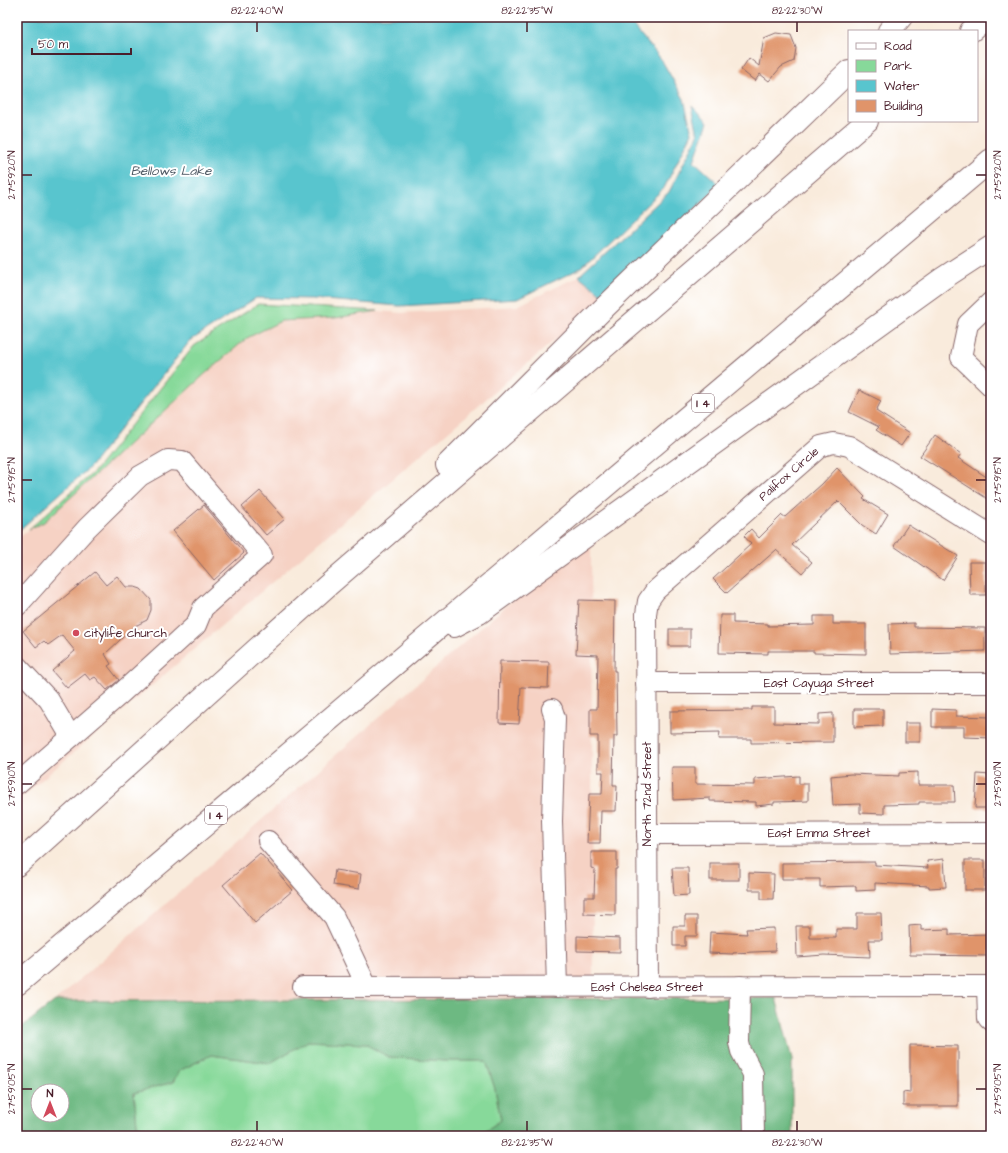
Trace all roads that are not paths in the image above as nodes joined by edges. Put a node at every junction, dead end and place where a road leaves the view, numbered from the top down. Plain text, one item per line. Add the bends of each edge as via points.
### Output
1 (901, 17) edge
2 (987, 17) edge
3 (890, 30) edge
4 (972, 30) edge
5 (848, 72) edge
6 (866, 122) edge
7 (991, 160) edge
8 (991, 239) edge
9 (991, 247) edge
10 (942, 279) junction
11 (991, 302) edge
12 (991, 386) edge
13 (991, 535) edge
14 (327, 586) junction
15 (648, 601) joint
16 (17, 606) edge
17 (416, 646) junction
18 (17, 666) edge
19 (646, 683) junction
20 (991, 683) edge
21 (552, 709) dead end
22 (71, 737) junction
23 (17, 784) edge
24 (991, 833) edge
25 (647, 834) junction
26 (268, 841) dead end
27 (17, 865) edge
28 (17, 984) edge
29 (740, 986) junction
30 (989, 986) edge
31 (303, 987) dead end
32 (367, 987) junction
33 (557, 987) junction
34 (648, 987) junction
35 (991, 1022) edge
36 (754, 1136) edge

1 - 3 highway
2 - 4 highway
5 - 14 highway via 603,309
6 - 14 highway
7 - 17 highway, I 4
8 - 10 highway
9 - 10 highway
10 - 17 highway via 479,613
11 - 12 street via 968,324 961,357
13 - 15 street, Palifox Circle via 849,446 834,443 821,446 654,591
14 - 27 highway
15 - 19 street, North 72nd Street
16 - 22 street via 87,528 140,476 168,460 182,461 262,555 203,608 196,625
17 - 28 highway, I 4
18 - 22 street via 49,700
19 - 20 street, East Cayuga Street
19 - 25 street, North 72nd Street
21 - 33 street via 556,718 552,821
22 - 23 street
24 - 25 street, East Emma Street
25 - 34 street, North 72nd Street
26 - 32 street via 334,917
29 - 30 street, East Chelsea Street
29 - 34 street, East Chelsea Street
29 - 36 street via 739,1042 740,1051 753,1074
30 - 35 street via 988,1019
31 - 32 street, East Chelsea Street
32 - 33 street, East Chelsea Street
33 - 34 street, East Chelsea Street

